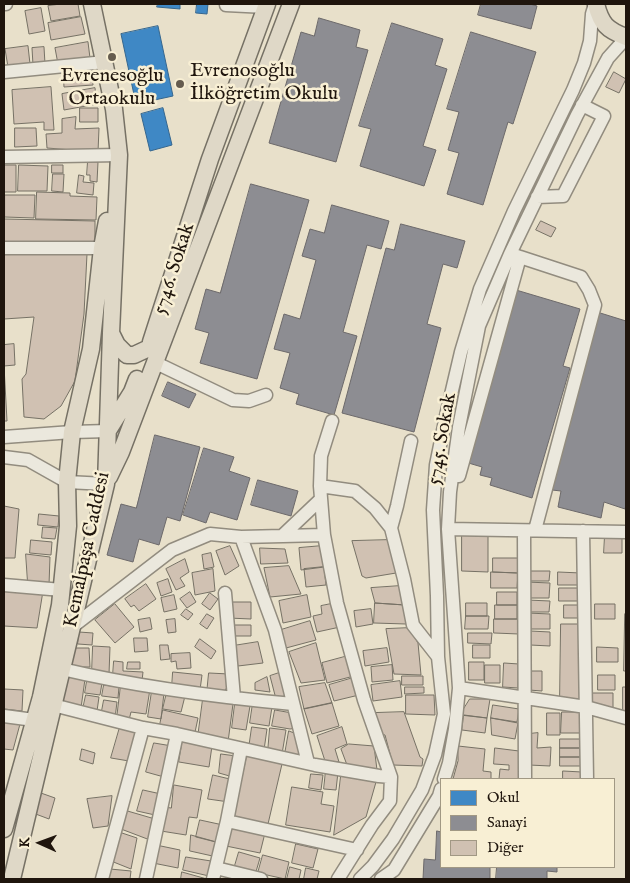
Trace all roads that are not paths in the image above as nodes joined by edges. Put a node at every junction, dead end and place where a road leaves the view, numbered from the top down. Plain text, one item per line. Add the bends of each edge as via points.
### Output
1 (92, 4) edge
2 (226, 4) edge
3 (292, 4) edge
4 (596, 4) edge
5 (267, 5) edge
6 (626, 37) edge
7 (105, 62) junction
8 (4, 72) edge
9 (582, 105) junction
10 (119, 155) junction
11 (4, 157) edge
12 (537, 197) junction
13 (4, 248) edge
14 (102, 248) junction
15 (515, 256) junction
16 (111, 333) junction
17 (152, 355) junction
18 (266, 395) dead end
19 (332, 421) dead end
20 (108, 431) junction
21 (72, 432) junction
22 (4, 437) edge
23 (411, 441) dead end
24 (4, 457) edge
25 (67, 482) junction
26 (106, 484) junction
27 (320, 486) junction
28 (450, 492) junction
29 (321, 499) junction
30 (391, 528) junction
31 (448, 529) junction
32 (530, 530) junction
33 (584, 531) junction
34 (626, 532) edge
35 (282, 536) junction
36 (324, 536) junction
37 (241, 537) junction
38 (5, 583) edge
39 (62, 590) junction
40 (225, 593) dead end
41 (72, 627) junction
42 (438, 657) junction
43 (62, 669) junction
44 (459, 688) junction
45 (234, 698) junction
46 (525, 698) junction
47 (293, 704) junction
48 (53, 705) junction
49 (586, 708) junction
50 (4, 716) edge
51 (626, 718) edge
52 (34, 720) junction
53 (144, 728) junction
54 (177, 734) junction
55 (241, 749) junction
56 (308, 763) junction
57 (391, 777) junction
58 (444, 778) edge
59 (525, 778) edge
60 (586, 778) edge
61 (440, 796) edge
62 (227, 821) junction
63 (4, 829) edge
64 (357, 850) junction
65 (215, 874) edge
66 (394, 875) edge
67 (12, 879) edge
68 (102, 879) edge
69 (146, 879) edge
70 (261, 879) edge
71 (338, 879) edge
72 (360, 879) edge
73 (381, 879) edge

1 - 7 main road, Kemalpaşa Caddesi
2 - 5 street
3 - 17 main road, 5746. Sokak
4 - 6 main road via 604,26
4 - 42 street, 5745. Sokak via 584,63 480,288 461,352 436,465 433,510
5 - 17 main road, 5746. Sokak via 210,159
6 - 9 street, 5745. Sokak via 608,58
7 - 8 street
7 - 10 main road, Kemalpaşa Caddesi
9 - 12 street, 5745. Sokak
9 - 12 street via 604,116 563,196
10 - 11 street
10 - 14 main road, Kemalpaşa Caddesi
10 - 16 main road, Kemalpaşa Caddesi
12 - 15 street, 5745. Sokak
13 - 14 street
14 - 21 main road, Kemalpaşa Caddesi via 91,349
15 - 28 street via 456,487
15 - 28 street, 5745. Sokak via 479,326
15 - 32 street via 581,277 596,305
16 - 17 main road via 127,355
16 - 20 main road, Kemalpaşa Caddesi
17 - 18 street via 233,400 249,401
17 - 20 main road, 5746. Sokak
17 - 26 main road, 5746. Sokak
19 - 27 street via 321,456
20 - 21 street
20 - 26 main road, Kemalpaşa Caddesi
21 - 22 street
21 - 25 main road, Kemalpaşa Caddesi
23 - 30 street
24 - 25 street via 28,460
25 - 26 street
25 - 39 main road, Kemalpaşa Caddesi via 68,526
26 - 41 main road, Kemalpaşa Caddesi
27 - 29 street
27 - 30 street via 355,491
28 - 31 street, 5745. Sokak
29 - 35 street
29 - 36 street
30 - 42 street via 413,625
31 - 32 street
31 - 44 street, 5745. Sokak
32 - 33 street
32 - 46 street
33 - 34 street
33 - 49 street
35 - 36 street
35 - 37 street
36 - 57 street via 336,603 364,700
37 - 41 street via 210,534 172,550
37 - 47 street via 275,630
38 - 39 street
39 - 52 main road, Kemalpaşa Caddesi
40 - 45 street
41 - 43 main road, Kemalpaşa Caddesi
42 - 72 street, 5745. Sokak via 444,714 435,755 422,790 393,839
43 - 45 street via 104,679
43 - 48 main road, Kemalpaşa Caddesi
44 - 46 street
44 - 58 street, 5745. Sokak via 455,730
45 - 47 street
46 - 49 street
46 - 59 street
47 - 56 street
48 - 53 street
48 - 67 main road, Kemalpaşa Caddesi
49 - 51 street
49 - 60 street
50 - 52 street
52 - 63 main road, Kemalpaşa Caddesi
53 - 54 street
53 - 68 street
54 - 55 street
54 - 69 street
55 - 56 street
55 - 62 street
56 - 57 street
57 - 64 street via 390,801
61 - 66 street
62 - 64 street
62 - 65 street
64 - 71 street
65 - 70 street
66 - 73 street

